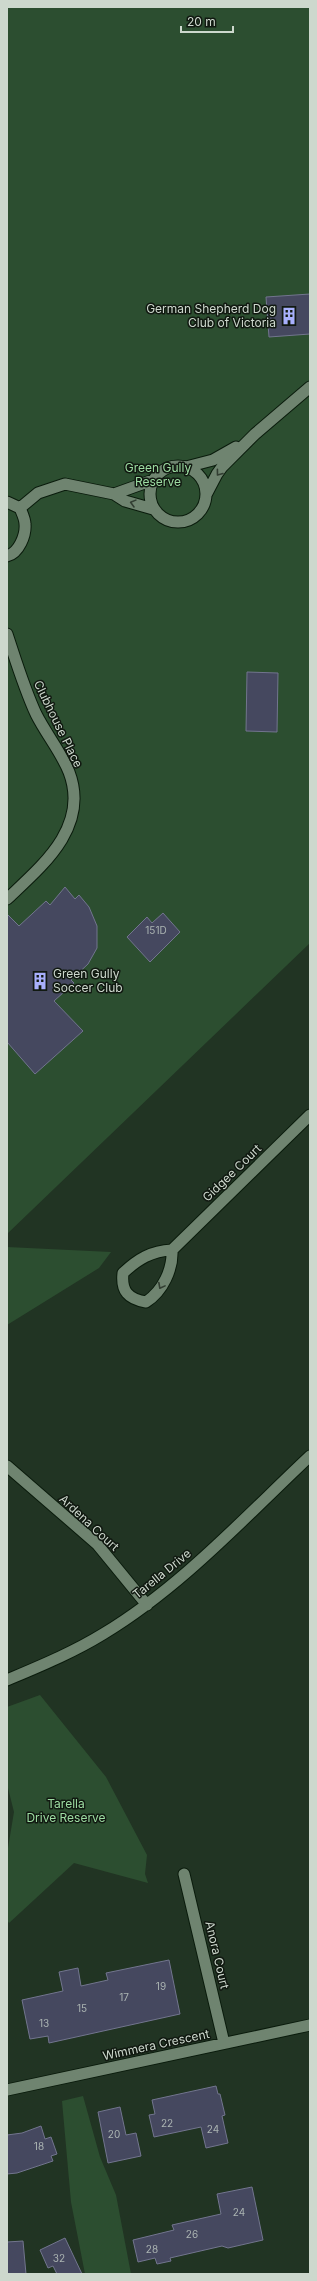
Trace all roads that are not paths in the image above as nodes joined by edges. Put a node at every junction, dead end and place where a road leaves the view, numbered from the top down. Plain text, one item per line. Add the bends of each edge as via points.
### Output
1 (310, 387) edge
2 (255, 434) junction
3 (186, 467) junction
4 (153, 480) junction
5 (114, 494) junction
6 (206, 495) junction
7 (7, 502) edge
8 (20, 508) junction
9 (153, 509) junction
10 (7, 556) edge
11 (7, 634) edge
12 (7, 899) edge
13 (310, 1115) edge
14 (172, 1250) junction
15 (310, 1456) edge
16 (7, 1466) edge
17 (147, 1605) junction
18 (7, 1680) edge
19 (184, 1874) dead end
20 (310, 2025) edge
21 (224, 2043) junction
22 (7, 2090) edge

1 - 2 street
2 - 3 street via 226,454
2 -> 6 street via 216,474
3 - 4 street via 167,468
3 - 6 street via 201,478
4 - 5 street
4 - 9 street via 149,495
5 - 8 street via 65,484 38,493
9 -> 5 street via 125,501
6 - 9 street via 202,509 184,522 163,519
7 - 8 street
8 - 10 street via 26,522 25,530 16,550
11 - 12 street, Clubhouse Place via 20,676 69,773 74,791 74,811 68,830 60,843 48,861
13 - 14 street, Gidgee Court
14 -> 14 street via 172,1262 156,1295 146,1302 133,1299 125,1293 122,1273 135,1262 156,1251
15 - 17 street, Tarella Drive via 195,1565
16 - 17 street, Ardena Court via 97,1544
17 - 18 street, Tarella Drive via 104,1634 64,1656
19 - 21 street, Anora Court
20 - 21 street, Wimmera Crescent
21 - 22 street, Wimmera Crescent

